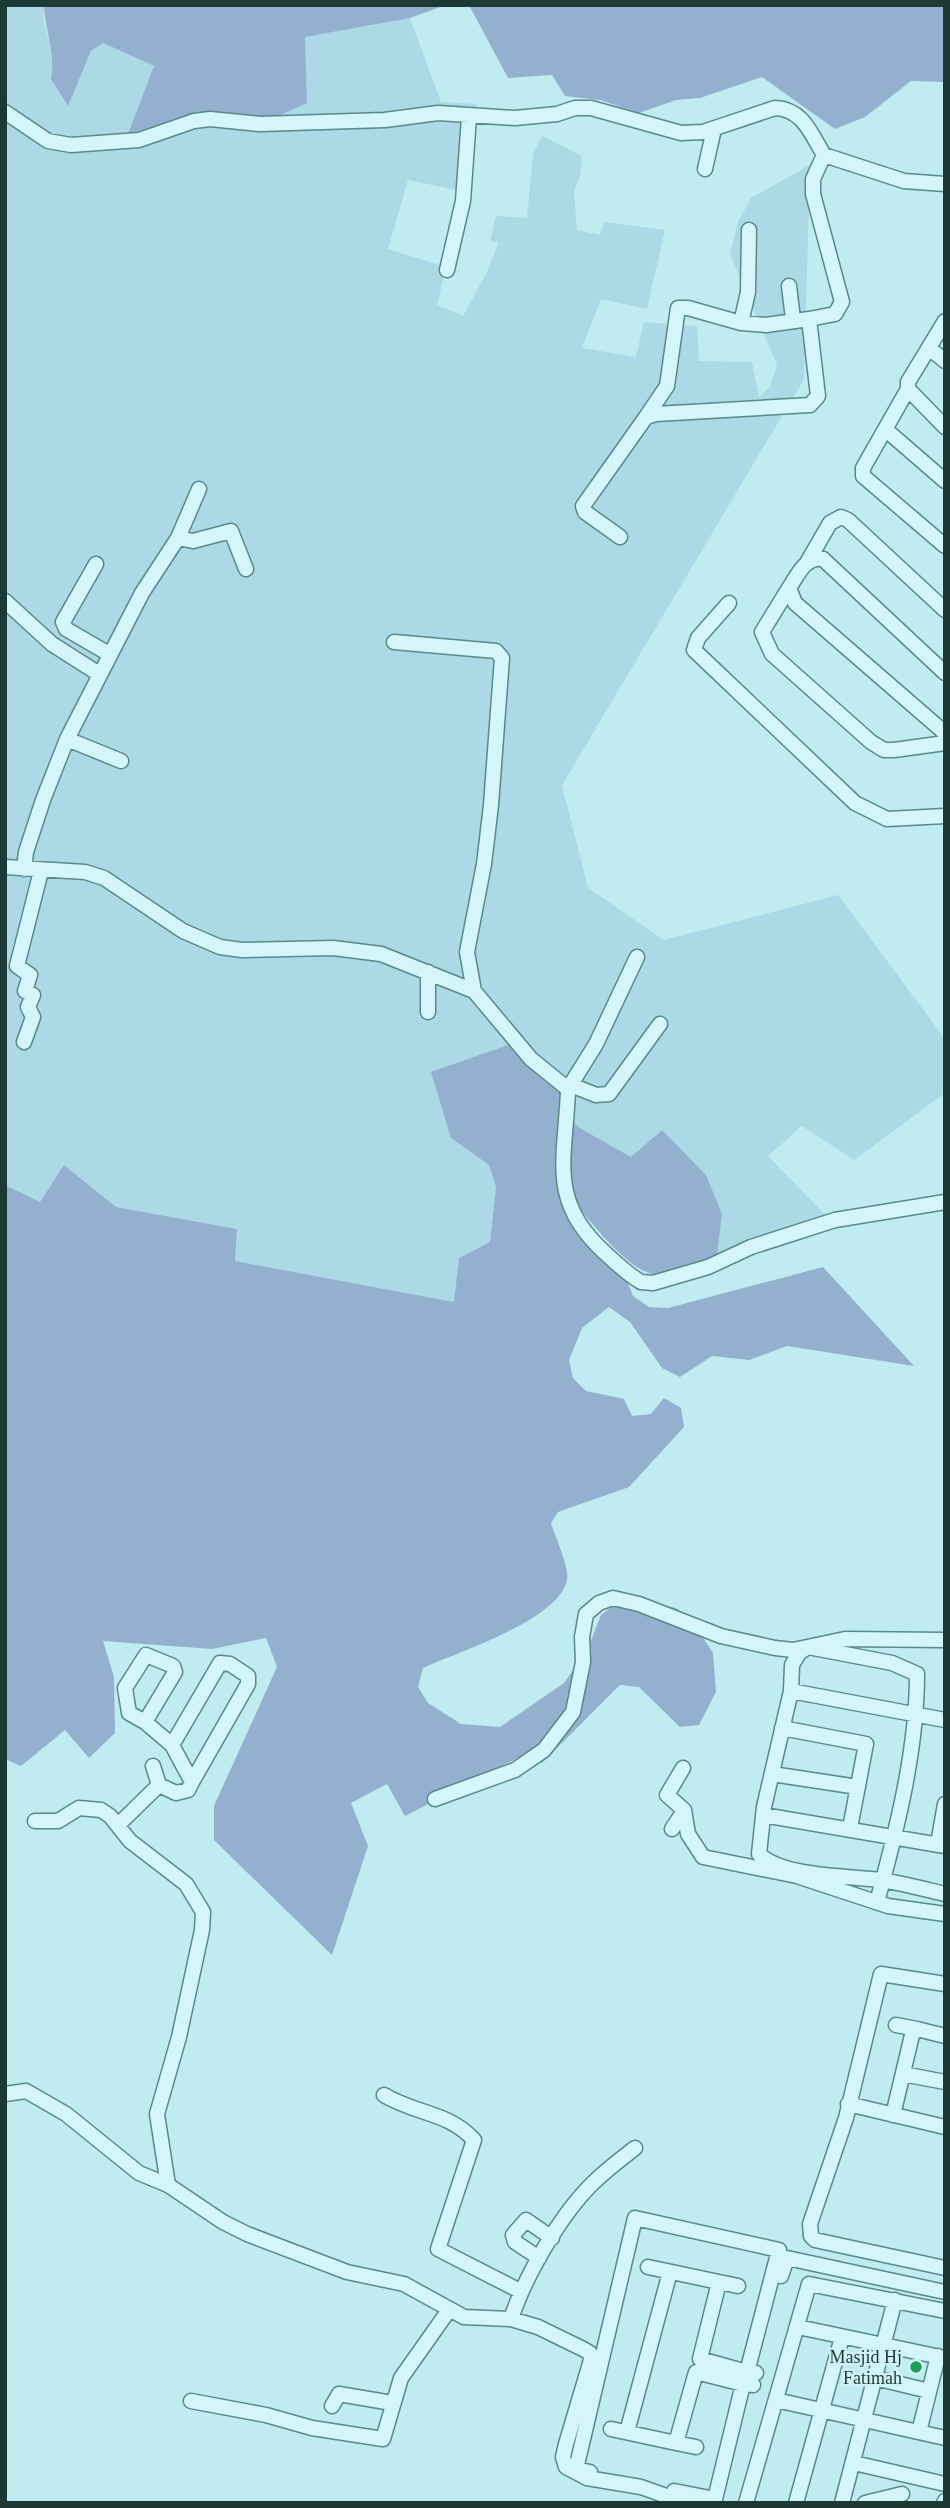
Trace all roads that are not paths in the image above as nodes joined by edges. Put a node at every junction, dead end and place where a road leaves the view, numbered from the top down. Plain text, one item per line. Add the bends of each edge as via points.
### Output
1 (5, 112) edge
2 (469, 117) junction
3 (714, 129) junction
4 (824, 155) junction
5 (705, 169) dead end
6 (945, 184) edge
7 (749, 230) dead end
8 (447, 270) dead end
9 (789, 286) dead end
10 (793, 319) junction
11 (809, 319) junction
12 (945, 321) edge
13 (741, 323) junction
14 (929, 348) junction
15 (945, 361) edge
16 (908, 390) junction
17 (646, 417) junction
18 (945, 427) edge
19 (884, 429) junction
20 (945, 481) edge
21 (199, 489) dead end
22 (620, 537) dead end
23 (178, 538) junction
24 (945, 546) edge
25 (808, 561) junction
26 (96, 564) dead end
27 (246, 569) dead end
28 (789, 588) junction
29 (5, 601) edge
30 (729, 603) dead end
31 (945, 610) edge
32 (66, 629) junction
33 (394, 642) dead end
34 (52, 644) junction
35 (108, 654) junction
36 (945, 673) edge
37 (99, 674) junction
38 (945, 733) edge
39 (67, 739) junction
40 (945, 743) edge
41 (121, 761) dead end
42 (945, 816) edge
43 (5, 867) edge
44 (24, 869) junction
45 (41, 871) junction
46 (637, 957) dead end
47 (428, 972) junction
48 (474, 991) junction
49 (428, 1012) dead end
50 (660, 1024) dead end
51 (24, 1042) dead end
52 (570, 1087) junction
53 (945, 1202) edge
54 (945, 1640) edge
55 (808, 1647) junction
56 (791, 1691) junction
57 (917, 1716) junction
58 (945, 1720) edge
59 (145, 1722) junction
60 (782, 1728) junction
61 (172, 1745) junction
62 (153, 1766) dead end
63 (683, 1768) dead end
64 (772, 1774) junction
65 (192, 1782) junction
66 (159, 1785) junction
67 (858, 1787) junction
68 (435, 1799) dead end
69 (945, 1805) edge
70 (684, 1811) junction
71 (763, 1815) junction
72 (35, 1821) dead end
73 (118, 1824) junction
74 (850, 1828) junction
75 (672, 1829) dead end
76 (892, 1836) junction
77 (941, 1845) edge
78 (883, 1881) junction
79 (945, 1894) edge
80 (877, 1902) junction
81 (945, 1914) edge
82 (945, 1984) edge
83 (896, 2025) dead end
84 (917, 2029) junction
85 (945, 2036) edge
86 (903, 2074) junction
87 (945, 2082) edge
88 (5, 2094) edge
89 (384, 2095) dead end
90 (848, 2104) junction
91 (893, 2115) junction
92 (945, 2127) edge
93 (635, 2148) dead end
94 (168, 2185) junction
95 (552, 2238) junction
96 (539, 2258) junction
97 (648, 2267) dead end
98 (945, 2268) edge
99 (670, 2272) junction
100 (719, 2282) junction
101 (738, 2286) dead end
102 (520, 2291) junction
103 (945, 2292) edge
104 (895, 2300) junction
105 (449, 2310) junction
106 (945, 2311) edge
107 (511, 2319) junction
108 (798, 2327) junction
109 (842, 2337) junction
110 (884, 2345) junction
111 (941, 2357) edge
112 (698, 2365) junction
113 (745, 2377) junction
114 (875, 2378) junction
115 (929, 2390) junction
116 (776, 2400) junction
117 (191, 2401) dead end
118 (392, 2403) junction
119 (332, 2406) dead end
120 (821, 2412) junction
121 (864, 2421) junction
122 (611, 2429) dead end
123 (627, 2432) junction
124 (919, 2432) junction
125 (945, 2438) edge
126 (676, 2443) junction
127 (696, 2448) dead end
128 (854, 2463) junction
129 (906, 2476) junction
130 (945, 2484) edge
131 (901, 2498) edge
132 (686, 2503) edge
133 (723, 2503) edge
134 (746, 2503) edge
135 (796, 2503) edge
136 (842, 2503) edge
137 (865, 2503) edge

1 - 2 street via 48,141 71,145 139,140 210,119 260,124 386,120 438,113
2 - 3 street via 515,118 591,108 681,133
2 - 8 street via 463,201
3 - 4 street via 764,111 786,109 805,122
3 - 5 street
4 - 6 street via 904,181
4 - 11 street via 813,179 813,194 842,302 835,314
7 - 13 street via 748,292
9 - 10 street
10 - 11 street
10 - 13 street via 766,325
11 - 17 street via 818,396 810,405
12 - 14 street
13 - 17 street via 678,308 667,386
14 - 15 street
14 - 16 street via 908,382
16 - 18 street
16 - 19 street
17 - 22 street via 583,506
19 - 20 street
19 - 24 street via 863,476
21 - 23 street
23 - 27 street via 193,541 231,531
23 - 35 street
25 - 28 street
25 - 31 street via 830,523 841,517
25 - 36 street via 823,559 833,567
26 - 32 street via 66,615
28 - 38 street via 795,603
28 - 40 street via 762,632 772,654 884,750
29 - 34 street
30 - 42 street via 698,638 694,650 855,803 887,819
32 - 34 street
32 - 35 street
33 - 48 street via 496,651 502,658 485,852 467,952
34 - 37 street
35 - 37 street
37 - 39 street
39 - 41 street
39 - 44 street
43 - 44 street
44 - 45 street
45 - 47 street via 85,872 104,878 183,931 219,947 333,948 381,954
45 - 51 street via 18,966 30,975 26,991 33,995 28,1007 33,1017
46 - 52 street
47 - 48 street
47 - 49 street
48 - 52 street via 531,1059
50 - 52 street via 609,1094 596,1096
52 - 53 street via 563,1162 571,1213 583,1233 641,1282 653,1283 708,1267 751,1247 835,1220
54 - 55 street via 845,1639
55 - 56 street via 792,1665
55 - 57 street via 908,1668 917,1674
55 - 68 street via 775,1648 721,1636 639,1604 613,1598 599,1603 586,1614 573,1712 544,1750 515,1770
56 - 57 street
56 - 60 street
57 - 58 street
57 - 76 street
59 - 59 street via 175,1672 150,1655 143,1657 124,1688 129,1713
59 - 61 street
60 - 64 street
60 - 67 street via 866,1744
61 - 65 street
61 - 65 street via 220,1663 248,1676 248,1684
62 - 66 street
63 - 70 street via 667,1795
64 - 67 street
64 - 71 street
65 - 66 street via 181,1793
66 - 73 street
67 - 74 street
69 - 77 street
70 - 75 street
70 - 80 street via 695,1848 710,1861 790,1874
71 - 74 street
71 - 78 street via 759,1854 770,1863
72 - 73 street via 58,1821 79,1808 89,1808 101,1810
73 - 94 street via 130,1841 186,1884 202,1912 179,2037 157,2114
74 - 76 street
76 - 77 street
76 - 78 street
78 - 79 street
78 - 80 street
80 - 81 street
82 - 90 street via 881,1974
83 - 84 street
84 - 85 street
84 - 86 street
86 - 87 street
86 - 91 street
88 - 94 street via 26,2091 83,2124 139,2174
89 - 102 street via 403,2106 454,2121 474,2140 438,2249
90 - 91 street
90 - 98 street via 810,2224 811,2236
91 - 92 street
93 - 95 street via 592,2184
94 - 105 street via 247,2234 347,2272 404,2284
95 - 96 street
95 - 96 street via 529,2220 513,2235 515,2242
96 - 102 street
97 - 99 street
99 - 100 street
99 - 123 street
100 - 101 street
100 - 112 street
102 - 107 street
103 - 113 street via 787,2258
104 - 106 street
104 - 108 street via 811,2283
104 - 110 street
105 - 107 street via 464,2317
105 - 118 street via 401,2378
107 - 132 street via 590,2353 589,2374 563,2458 569,2470
108 - 109 street
108 - 116 street
109 - 110 street
109 - 120 street
110 - 111 street
110 - 114 street
111 - 115 street
112 - 113 street
112 - 126 street
113 - 113 street via 715,2499 576,2469 635,2218 779,2250
113 - 133 street
114 - 115 street
114 - 121 street
115 - 124 street
116 - 120 street
116 - 134 street
117 - 118 street via 379,2440 386,2435
118 - 119 street via 339,2394
120 - 121 street
120 - 135 street
121 - 124 street
121 - 128 street
122 - 123 street
123 - 126 street
124 - 125 street
126 - 127 street
128 - 129 street
128 - 136 street
129 - 130 street
129 - 131 street
131 - 137 street

